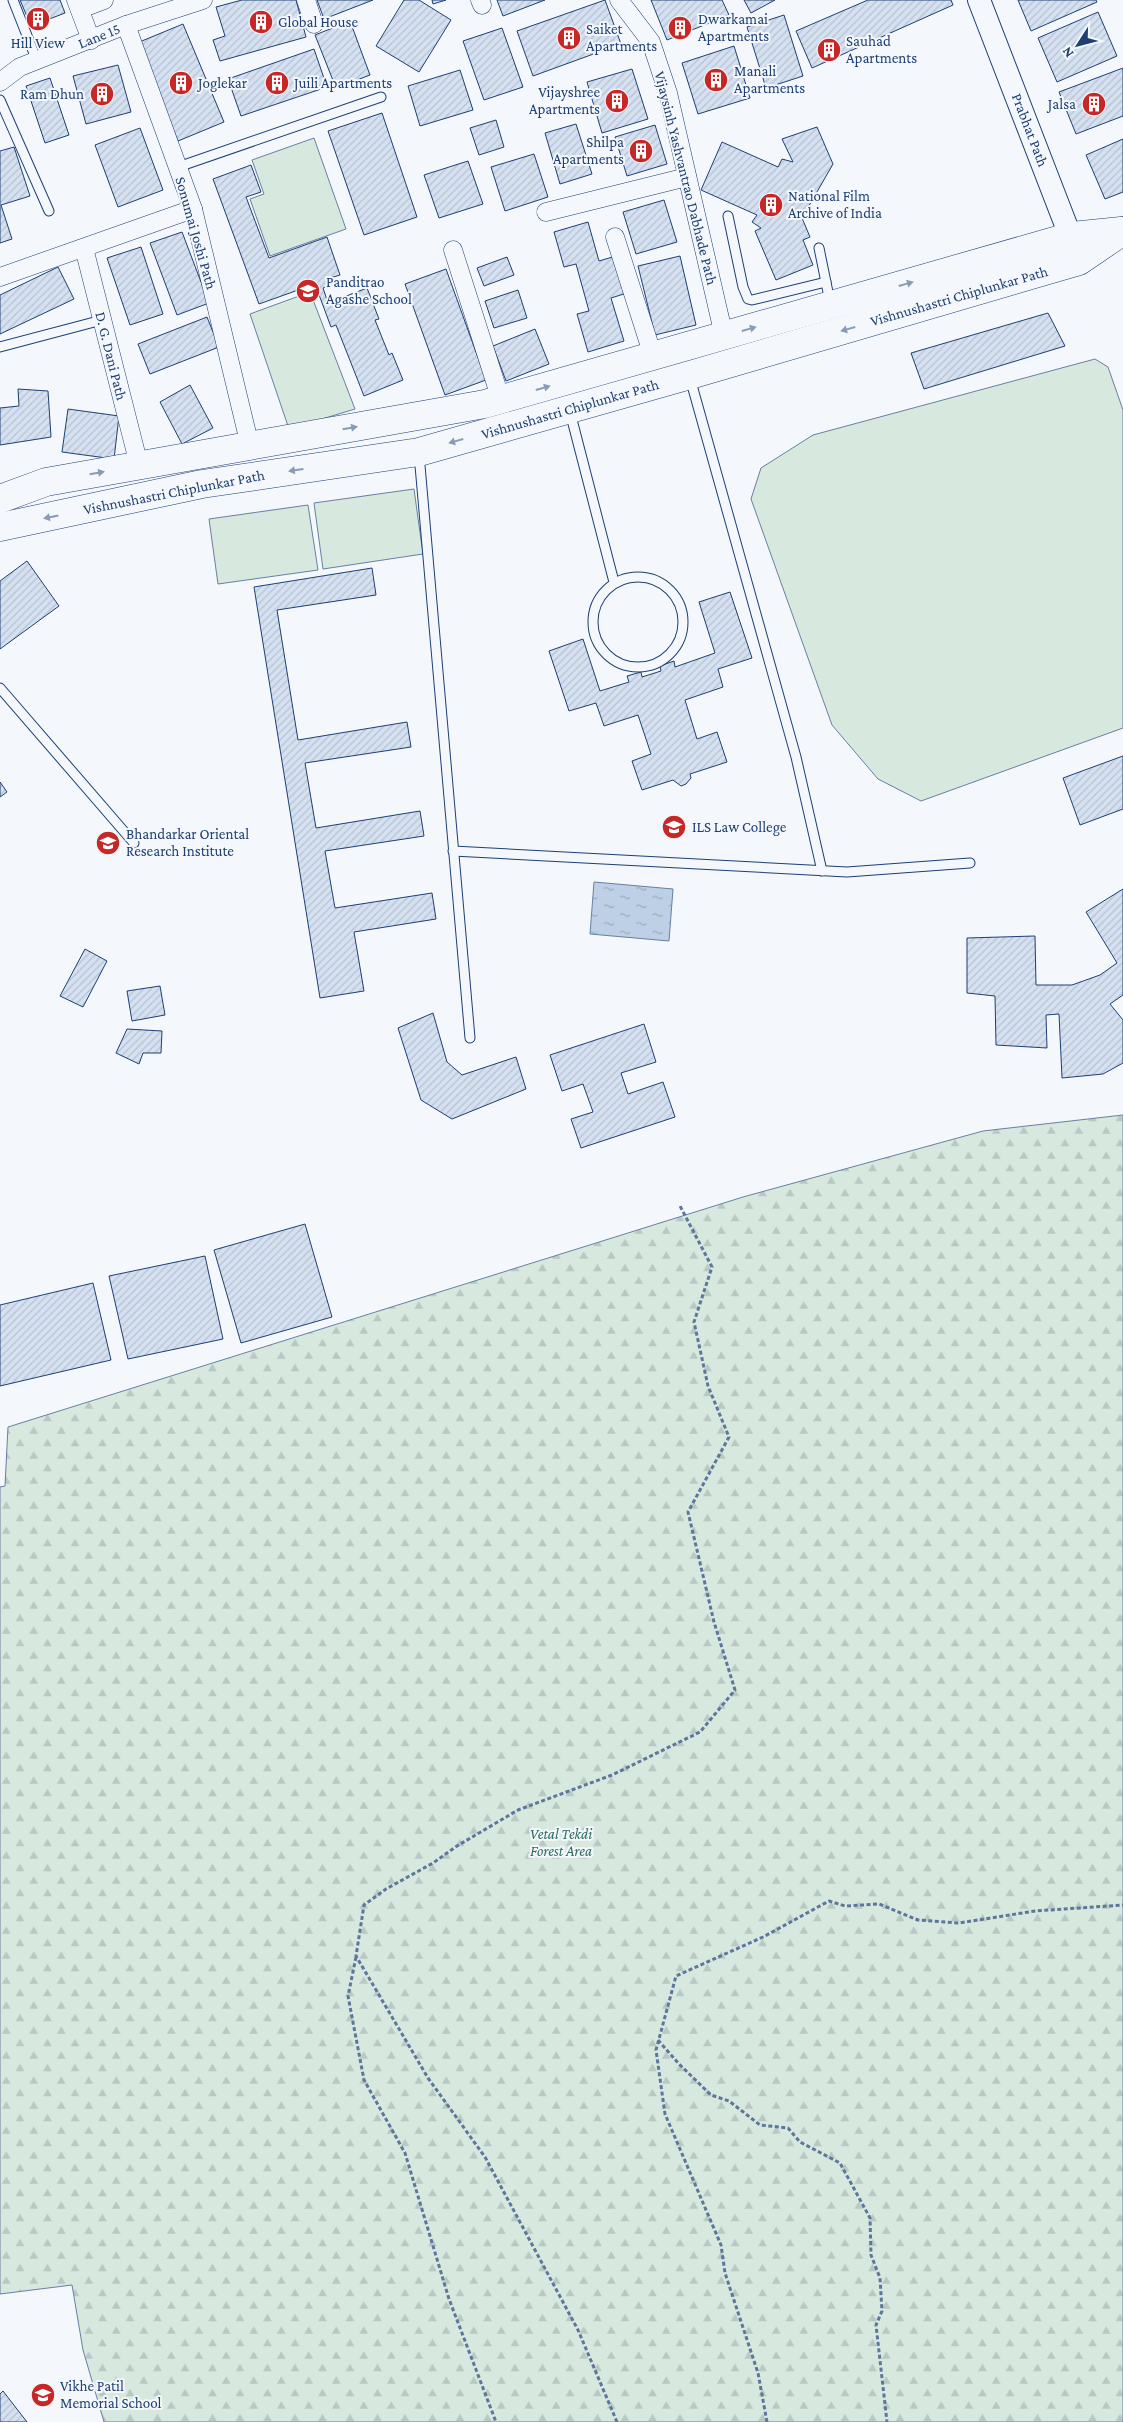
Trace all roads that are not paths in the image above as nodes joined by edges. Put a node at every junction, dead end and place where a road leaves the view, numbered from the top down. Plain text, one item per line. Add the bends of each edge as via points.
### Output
1 (13, 0) edge
2 (104, 0) edge
3 (203, 0) edge
4 (306, 0) edge
5 (619, 0) edge
6 (979, 0) edge
7 (78, 4) edge
8 (163, 6) edge
9 (314, 24) dead end
10 (126, 25) junction
11 (90, 40) junction
12 (37, 61) junction
13 (0, 82) edge
14 (381, 97) dead end
15 (0, 100) edge
16 (178, 167) junction
17 (687, 177) junction
18 (193, 209) junction
19 (49, 211) dead end
20 (546, 212) dead end
21 (728, 216) dead end
22 (1123, 231) edge
23 (615, 236) dead end
24 (84, 248) junction
25 (819, 248) dead end
26 (1076, 248) junction
27 (454, 250) dead end
28 (0, 277) edge
29 (828, 294) junction
30 (102, 320) junction
31 (724, 336) junction
32 (0, 346) edge
33 (652, 356) junction
34 (690, 376) junction
35 (501, 400) junction
36 (569, 409) junction
37 (250, 446) junction
38 (419, 452) junction
39 (139, 465) junction
40 (0, 499) edge
41 (0, 527) edge
42 (614, 582) junction
43 (0, 688) edge
44 (134, 843) dead end
45 (453, 851) junction
46 (970, 863) dead end
47 (822, 871) junction
48 (470, 1038) dead end

1 - 12 lane
2 - 7 street
3 - 8 street, Lane 15
4 - 9 street
5 - 17 street, Vijaysinh Yashvantrao Dabhade Path via 650,42 668,93
6 - 26 street, Prabhat Path
7 - 11 street
8 - 10 street, Lane 15
10 - 11 street, Lane 15
10 - 16 street, Sonumai Joshi Path
11 - 12 street, Lane 15
12 - 13 street, Lane 15 via 20,67
14 - 16 lane
15 - 19 lane
16 - 18 street, Sonumai Joshi Path
17 - 20 street
17 - 31 street, Vijaysinh Yashvantrao Dabhade Path
18 - 24 street
18 - 37 street, Sonumai Joshi Path
21 - 29 lane via 748,299
22 - 26 main road, Vishnushastri Chiplunkar Path
23 - 33 street
24 - 28 street
24 - 30 street, D. G. Dani Path
25 - 29 lane
29 -> 26 main road, Vishnushastri Chiplunkar Path
26 -> 34 main road, Vishnushastri Chiplunkar Path
27 - 35 street
31 -> 29 main road, Vishnushastri Chiplunkar Path
30 - 32 lane
30 - 39 street, D. G. Dani Path
31 - 33 main road, Vishnushastri Chiplunkar Path
35 -> 33 main road, Vishnushastri Chiplunkar Path
34 - 36 main road, Vishnushastri Chiplunkar Path
34 - 47 lane via 796,757
37 -> 35 main road, Vishnushastri Chiplunkar Path
36 -> 38 main road, Vishnushastri Chiplunkar Path
36 - 42 lane
37 - 39 main road, Vishnushastri Chiplunkar Path
38 -> 41 main road, Vishnushastri Chiplunkar Path via 202,484
38 - 45 lane
40 -> 39 main road, Vishnushastri Chiplunkar Path via 46,482
42 - 42 lane via 645,576 672,592 680,606 683,621 681,637 673,651 661,661 646,666 623,664 603,651 595,638 592,622 595,606 602,593
43 - 44 lane
45 - 47 lane
45 - 48 lane
46 - 47 lane

